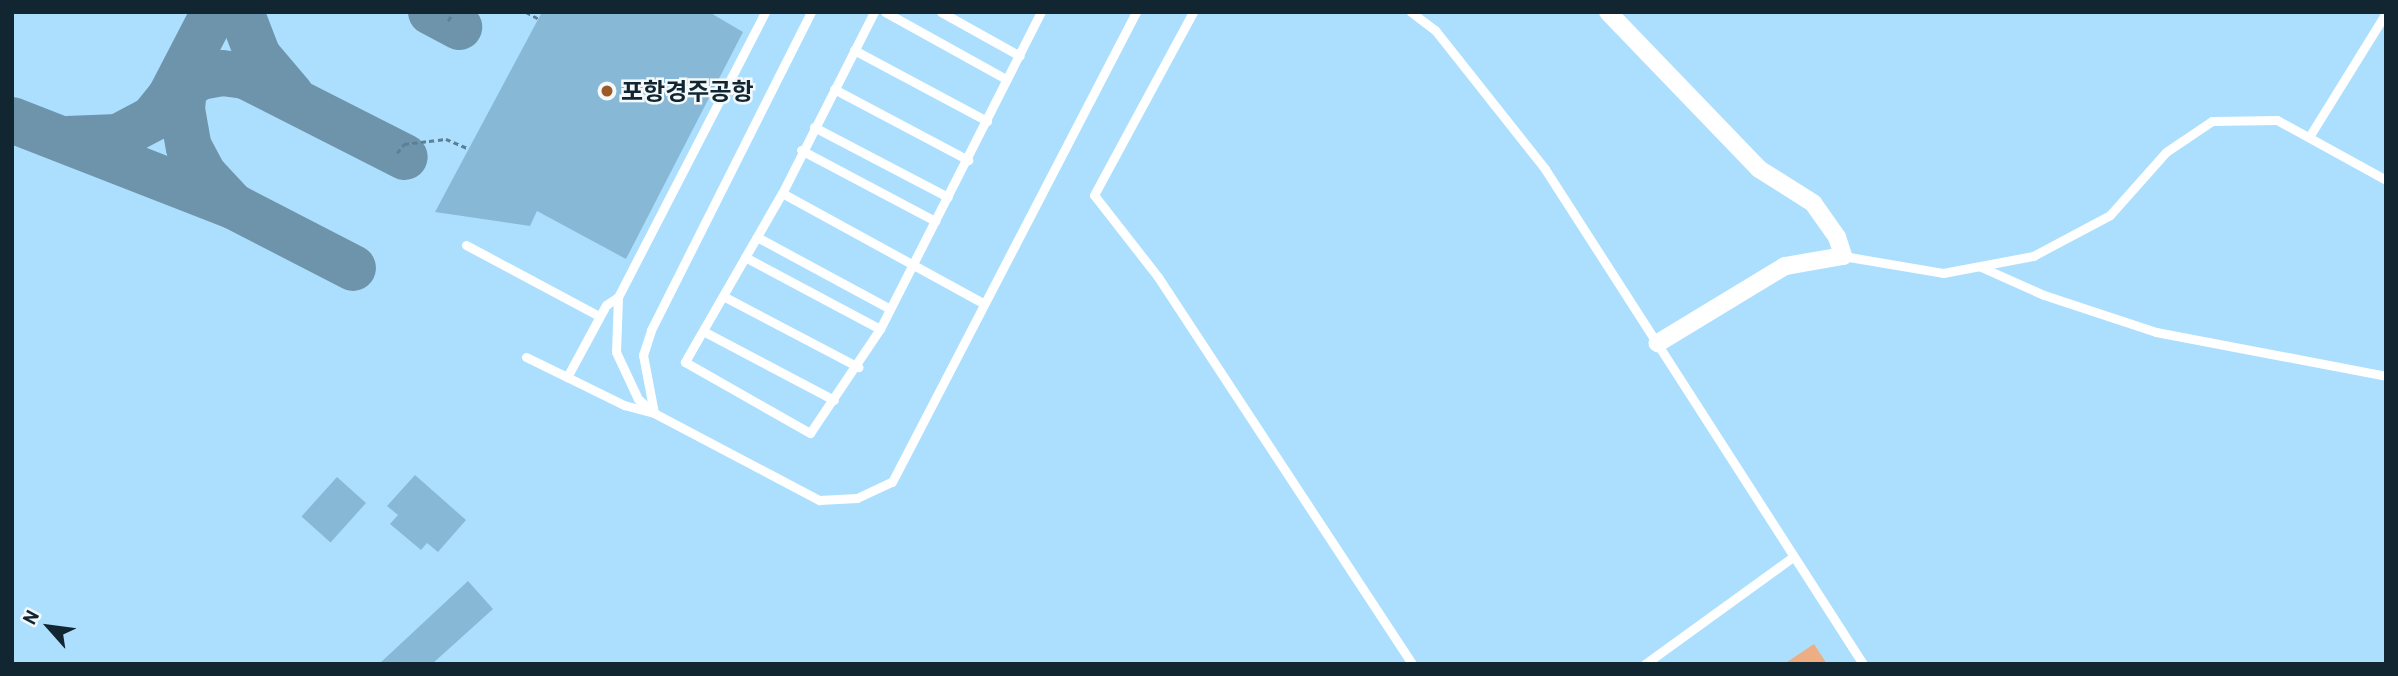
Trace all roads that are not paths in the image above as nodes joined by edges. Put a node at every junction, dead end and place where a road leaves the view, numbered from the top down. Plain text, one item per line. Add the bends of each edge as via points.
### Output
1 (765, 12) edge
2 (811, 12) edge
3 (874, 12) edge
4 (885, 12) edge
5 (941, 12) edge
6 (1136, 12) edge
7 (1193, 12) edge
8 (1412, 12) edge
9 (1608, 12) edge
10 (1039, 13) edge
11 (2386, 13) edge
12 (853, 51) junction
13 (1020, 56) junction
14 (1006, 79) junction
15 (834, 89) junction
16 (987, 121) junction
17 (814, 127) junction
18 (2309, 138) junction
19 (801, 150) junction
20 (968, 160) junction
21 (2386, 180) edge
22 (782, 193) junction
23 (948, 197) junction
24 (935, 221) junction
25 (757, 237) junction
26 (466, 245) dead end
27 (1843, 256) junction
28 (746, 257) junction
29 (914, 264) junction
30 (1979, 266) junction
31 (723, 296) junction
32 (618, 298) junction
33 (982, 303) junction
34 (890, 309) junction
35 (599, 316) junction
36 (880, 330) junction
37 (703, 331) junction
38 (1658, 343) junction
39 (526, 357) dead end
40 (858, 367) junction
41 (2386, 376) edge
42 (567, 377) junction
43 (834, 400) junction
44 (654, 414) junction
45 (1793, 557) junction
46 (1412, 664) edge
47 (1645, 664) edge
48 (1863, 664) edge

1 - 32 lane
2 - 44 lane via 651,330 643,355
3 - 12 lane
4 - 14 lane
5 - 13 lane
6 - 33 lane
7 - 46 lane via 1094,195 1158,277
8 - 38 lane via 1435,30 1545,169
9 - 27 street via 1759,169 1813,203 1837,237
10 - 13 lane
11 - 18 lane
12 - 15 lane
12 - 16 lane
13 - 14 lane
14 - 16 lane
15 - 17 lane
15 - 20 lane
16 - 20 lane
17 - 19 lane
17 - 23 lane
18 - 21 lane
18 - 30 lane via 2277,120 2213,121 2166,152 2110,215 2033,256
19 - 22 lane
19 - 24 lane
20 - 23 lane
22 - 25 lane
22 - 29 lane
23 - 24 lane
24 - 29 lane
25 - 28 lane
25 - 34 lane
26 - 35 lane
27 - 30 lane via 1942,273
27 - 38 street via 1785,266
28 - 31 lane
28 - 36 lane
29 - 33 lane
29 - 34 lane
30 - 41 lane via 2044,295 2156,332
31 - 37 lane
31 - 40 lane
32 - 35 lane
32 - 44 lane via 616,352 638,399
33 - 44 lane via 892,482 857,498 819,500
34 - 36 lane
35 - 42 lane
36 - 40 lane
37 - 43 lane
37 - 43 lane via 685,362 810,433
38 - 45 lane
39 - 42 lane
40 - 43 lane
42 - 44 lane
45 - 47 lane
45 - 48 lane

